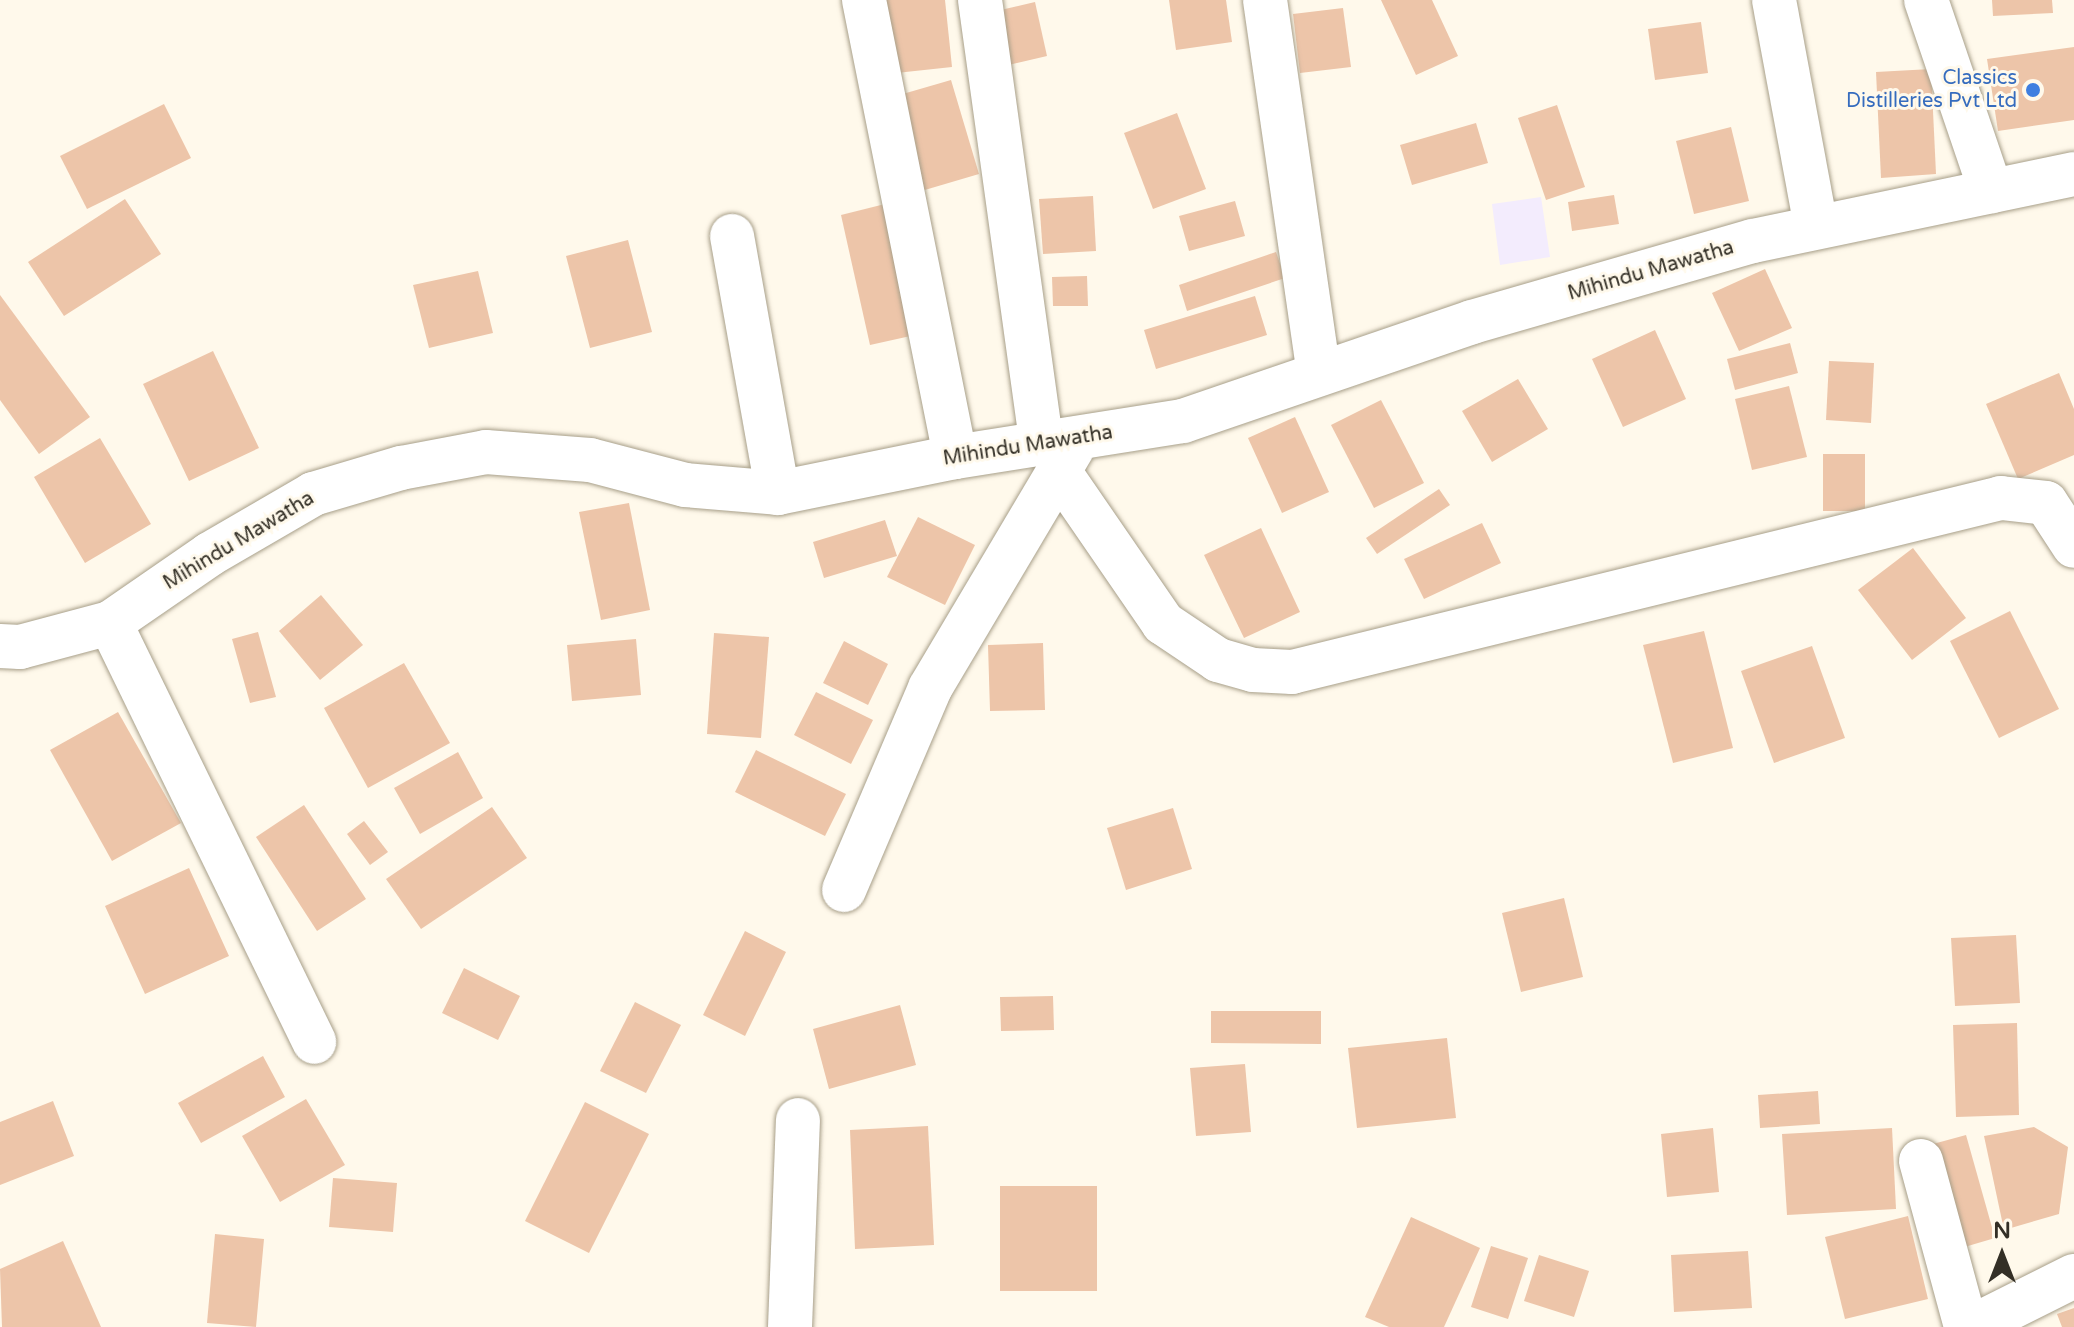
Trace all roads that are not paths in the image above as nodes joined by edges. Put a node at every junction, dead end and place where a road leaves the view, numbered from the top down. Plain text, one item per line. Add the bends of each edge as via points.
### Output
1 (864, 0) edge
2 (980, 0) edge
3 (1265, 0) edge
4 (1774, 0) edge
5 (1926, 0) edge
6 (2074, 174) edge
7 (1991, 191) junction
8 (1816, 226) junction
9 (732, 236) dead end
10 (1319, 373) junction
11 (1060, 451) junction
12 (955, 457) junction
13 (778, 493) junction
14 (2074, 546) edge
15 (110, 623) junction
16 (0, 646) edge
17 (844, 890) dead end
18 (314, 1042) dead end
19 (798, 1120) dead end
20 (1921, 1161) dead end
21 (2074, 1276) edge
22 (790, 1327) edge
23 (1966, 1327) edge
24 (1972, 1327) edge

1 - 12 street
2 - 11 street
3 - 10 street
4 - 8 street
5 - 7 street
6 - 7 street, Mihindu Mawatha
7 - 8 street, Mihindu Mawatha
8 - 10 street, Mihindu Mawatha via 1472,322
9 - 13 street
10 - 11 street, Mihindu Mawatha via 1183,421
11 - 12 street, Mihindu Mawatha
11 - 14 street via 1163,623 1218,660 1253,670 1292,672 2001,498 2046,503
11 - 17 street via 930,688
12 - 13 street, Mihindu Mawatha
13 - 15 street, Mihindu Mawatha via 685,485 590,460 472,454 313,494 210,554
15 - 16 street, Mihindu Mawatha via 20,647
15 - 18 street
19 - 22 street
20 - 23 street
21 - 24 street

